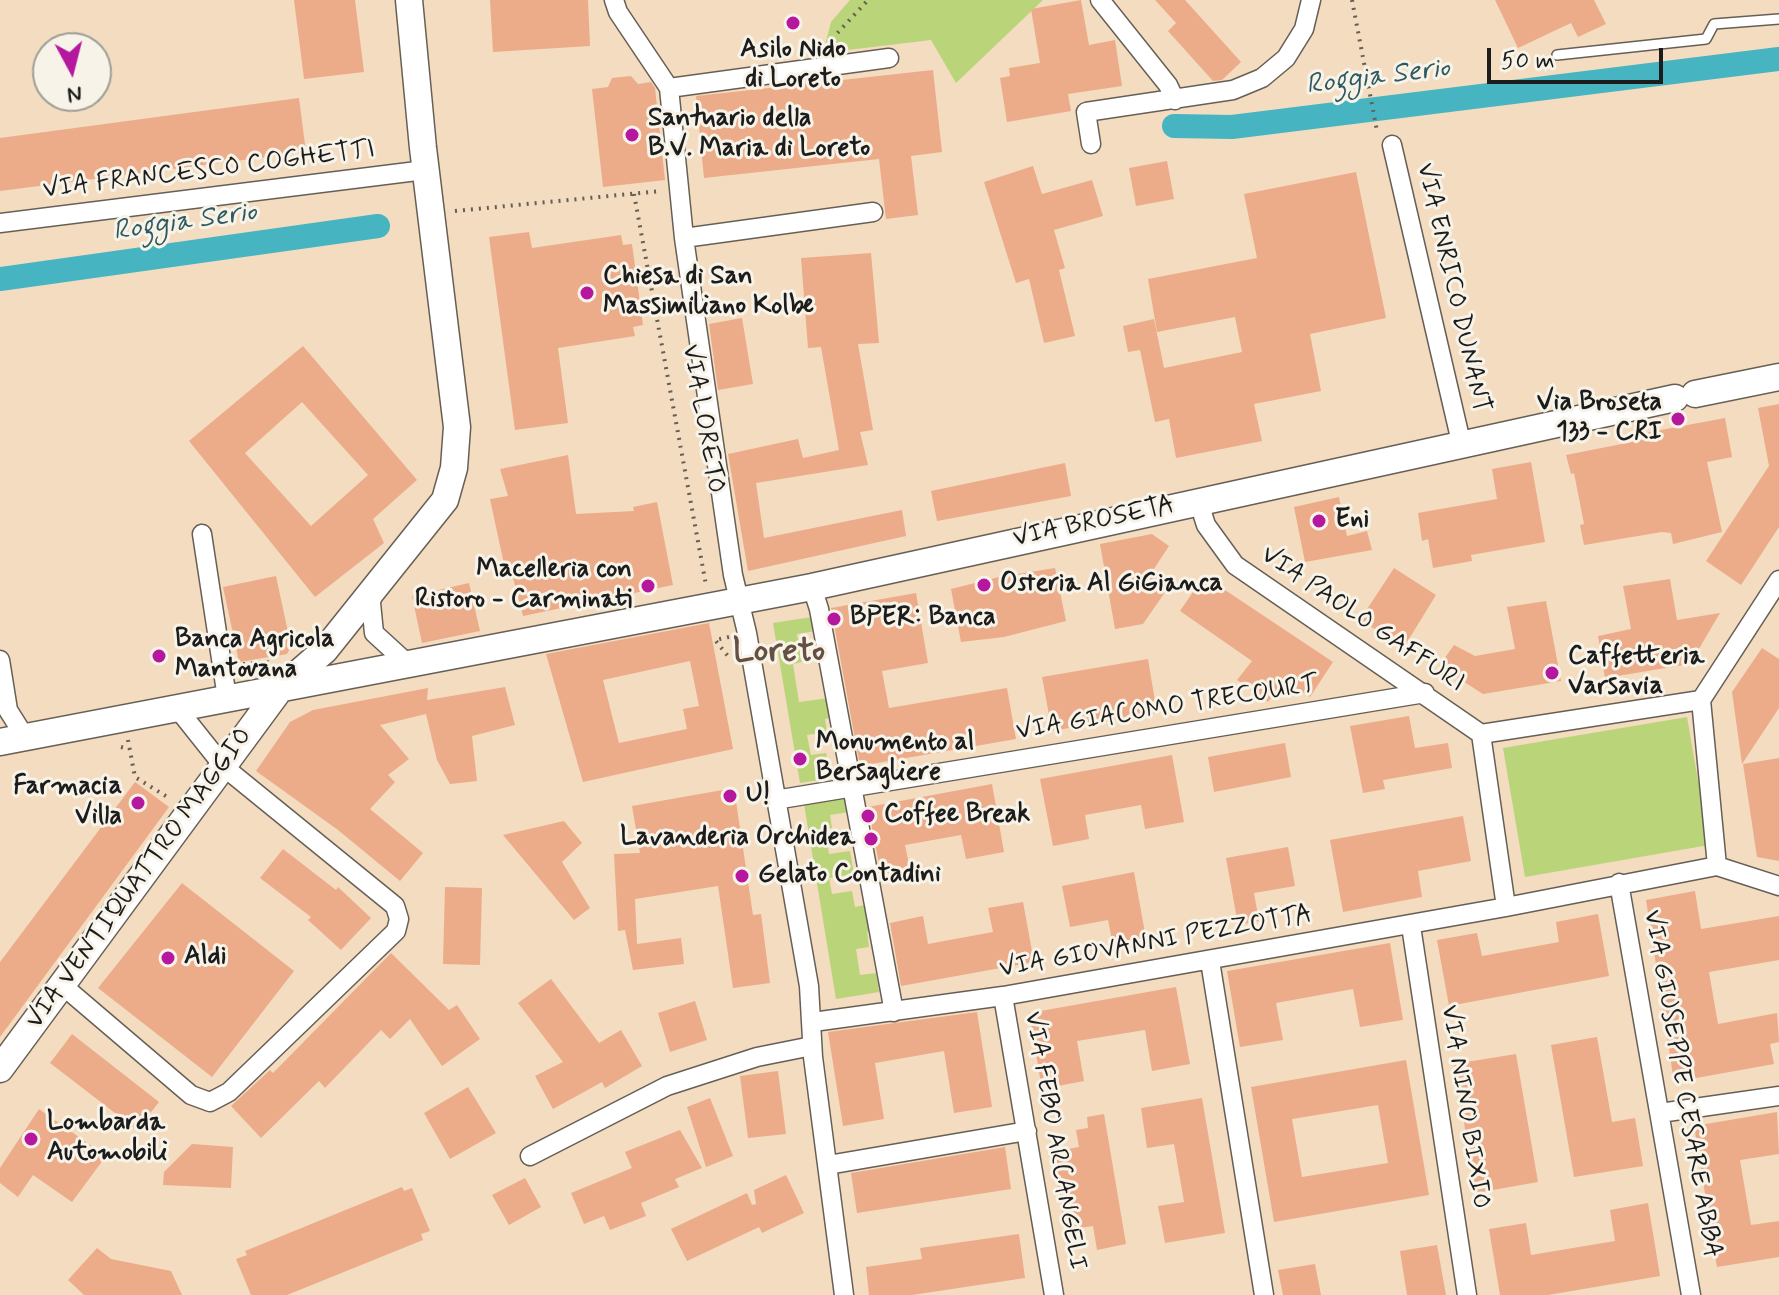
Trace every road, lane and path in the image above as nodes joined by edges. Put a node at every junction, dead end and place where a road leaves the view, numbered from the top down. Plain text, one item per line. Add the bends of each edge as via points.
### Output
1 (409, 0) edge
2 (614, 0) edge
3 (1100, 0) edge
4 (1311, 0) edge
5 (1352, 0) edge
6 (1779, 19) edge
7 (1557, 55) dead end
8 (889, 58) dead end
9 (669, 88) junction
10 (1175, 100) junction
11 (1375, 123) dead end
12 (1091, 144) dead end
13 (1392, 145) dead end
14 (425, 170) junction
15 (680, 190) junction
16 (634, 194) junction
17 (442, 212) junction
18 (873, 212) dead end
19 (0, 223) edge
20 (684, 238) junction
21 (1779, 377) edge
22 (1461, 442) junction
23 (1198, 500) junction
24 (202, 534) dead end
25 (1779, 580) edge
26 (812, 587) junction
27 (373, 592) junction
28 (739, 601) junction
29 (710, 606) junction
30 (0, 660) edge
31 (409, 665) junction
32 (280, 689) junction
33 (1425, 693) junction
34 (227, 698) junction
35 (1701, 700) junction
36 (177, 708) junction
37 (142, 734) dead end
38 (1481, 734) junction
39 (12, 739) edge
40 (121, 747) dead end
41 (129, 749) junction
42 (224, 767) junction
43 (851, 788) junction
44 (168, 799) dead end
45 (775, 800) junction
46 (1717, 866) junction
47 (1619, 883) junction
48 (1779, 886) edge
49 (1506, 907) junction
50 (1411, 926) junction
51 (1210, 961) junction
52 (62, 985) junction
53 (1003, 996) junction
54 (894, 1012) junction
55 (813, 1022) junction
56 (812, 1046) junction
57 (0, 1069) edge
58 (1779, 1096) edge
59 (1660, 1113) junction
60 (1027, 1131) junction
61 (530, 1156) dead end
62 (828, 1165) junction
63 (844, 1295) edge
64 (1054, 1295) edge
65 (1264, 1295) edge
66 (1467, 1295) edge
67 (1691, 1295) edge

1 - 14 street, VIA VENTIQUATTRO MAGGIO
2 - 9 street, VIA LORETO
3 - 10 street
4 - 10 street via 1304,29 1286,58 1262,78 1233,90
5 - 11 path
6 - 7 lane via 1714,24 1706,39
8 - 9 street
9 - 15 street, VIA LORETO
10 - 12 street via 1086,112
13 - 22 street, VIA ENRICO DUNANT
14 - 17 street, VIA VENTIQUATTRO MAGGIO
14 - 19 street, VIA FRANCESCO COGHETTI
15 - 16 path
15 - 20 street, VIA LORETO
16 - 17 path
16 - 29 path, VIA LORETO
17 - 27 street, VIA VENTIQUATTRO MAGGIO via 457,427 454,468 445,500
18 - 20 street
20 - 28 street, VIA LORETO
21 - 22 street, VIA BROSETA
22 - 23 street, VIA BROSETA
23 - 26 street, VIA BROSETA
23 - 33 street, VIA PAOLO GAFFURI via 1206,525 1235,565
24 - 34 street
25 - 35 street
26 - 28 street, VIA BROSETA
26 - 43 street
27 - 31 street via 374,633
27 - 32 street, VIA VENTIQUATTRO MAGGIO via 325,650
28 - 29 street, VIA BROSETA
28 - 45 street, VIA LORETO
29 - 31 street, VIA BROSETA
30 - 39 street
31 - 32 street, VIA BROSETA
32 - 34 street, VIA BROSETA
32 - 42 street, VIA VENTIQUATTRO MAGGIO
33 - 38 street, VIA PAOLO GAFFURI
33 - 43 street, VIA GIACOMO TRECOURT
34 - 36 street, VIA BROSETA
35 - 38 street
35 - 46 street
36 - 39 street, VIA BROSETA
36 - 42 street
37 - 41 path via 127,736
38 - 49 street
40 - 41 path
41 - 44 path via 135,777
42 - 52 street, VIA VENTIQUATTRO MAGGIO
42 - 52 street via 395,906 396,931 229,1092 210,1102 191,1095
43 - 45 street, VIA GIACOMO TRECOURT
43 - 54 street
45 - 55 street, VIA LORETO
46 - 47 street, VIA GIOVANNI PEZZOTTA
46 - 48 street
47 - 49 street, VIA GIOVANNI PEZZOTTA
47 - 59 street, VIA GIUSEPPE CESARE ABBA
49 - 50 street, VIA GIOVANNI PEZZOTTA
50 - 51 street, VIA GIOVANNI PEZZOTTA
50 - 66 street, VIA NINO BIXIO
51 - 53 street, VIA GIOVANNI PEZZOTTA
51 - 65 street
52 - 57 street, VIA VENTIQUATTRO MAGGIO
53 - 54 street, VIA GIOVANNI PEZZOTTA
53 - 60 street, VIA FEBO ARCANGELI
54 - 55 street, VIA GIOVANNI PEZZOTTA
55 - 56 street, VIA LORETO
56 - 61 street via 757,1057 667,1086
56 - 62 street, VIA LORETO
58 - 59 street
59 - 67 street, VIA GIUSEPPE CESARE ABBA
60 - 62 street
60 - 64 street, VIA FEBO ARCANGELI
62 - 63 street, VIA LORETO

